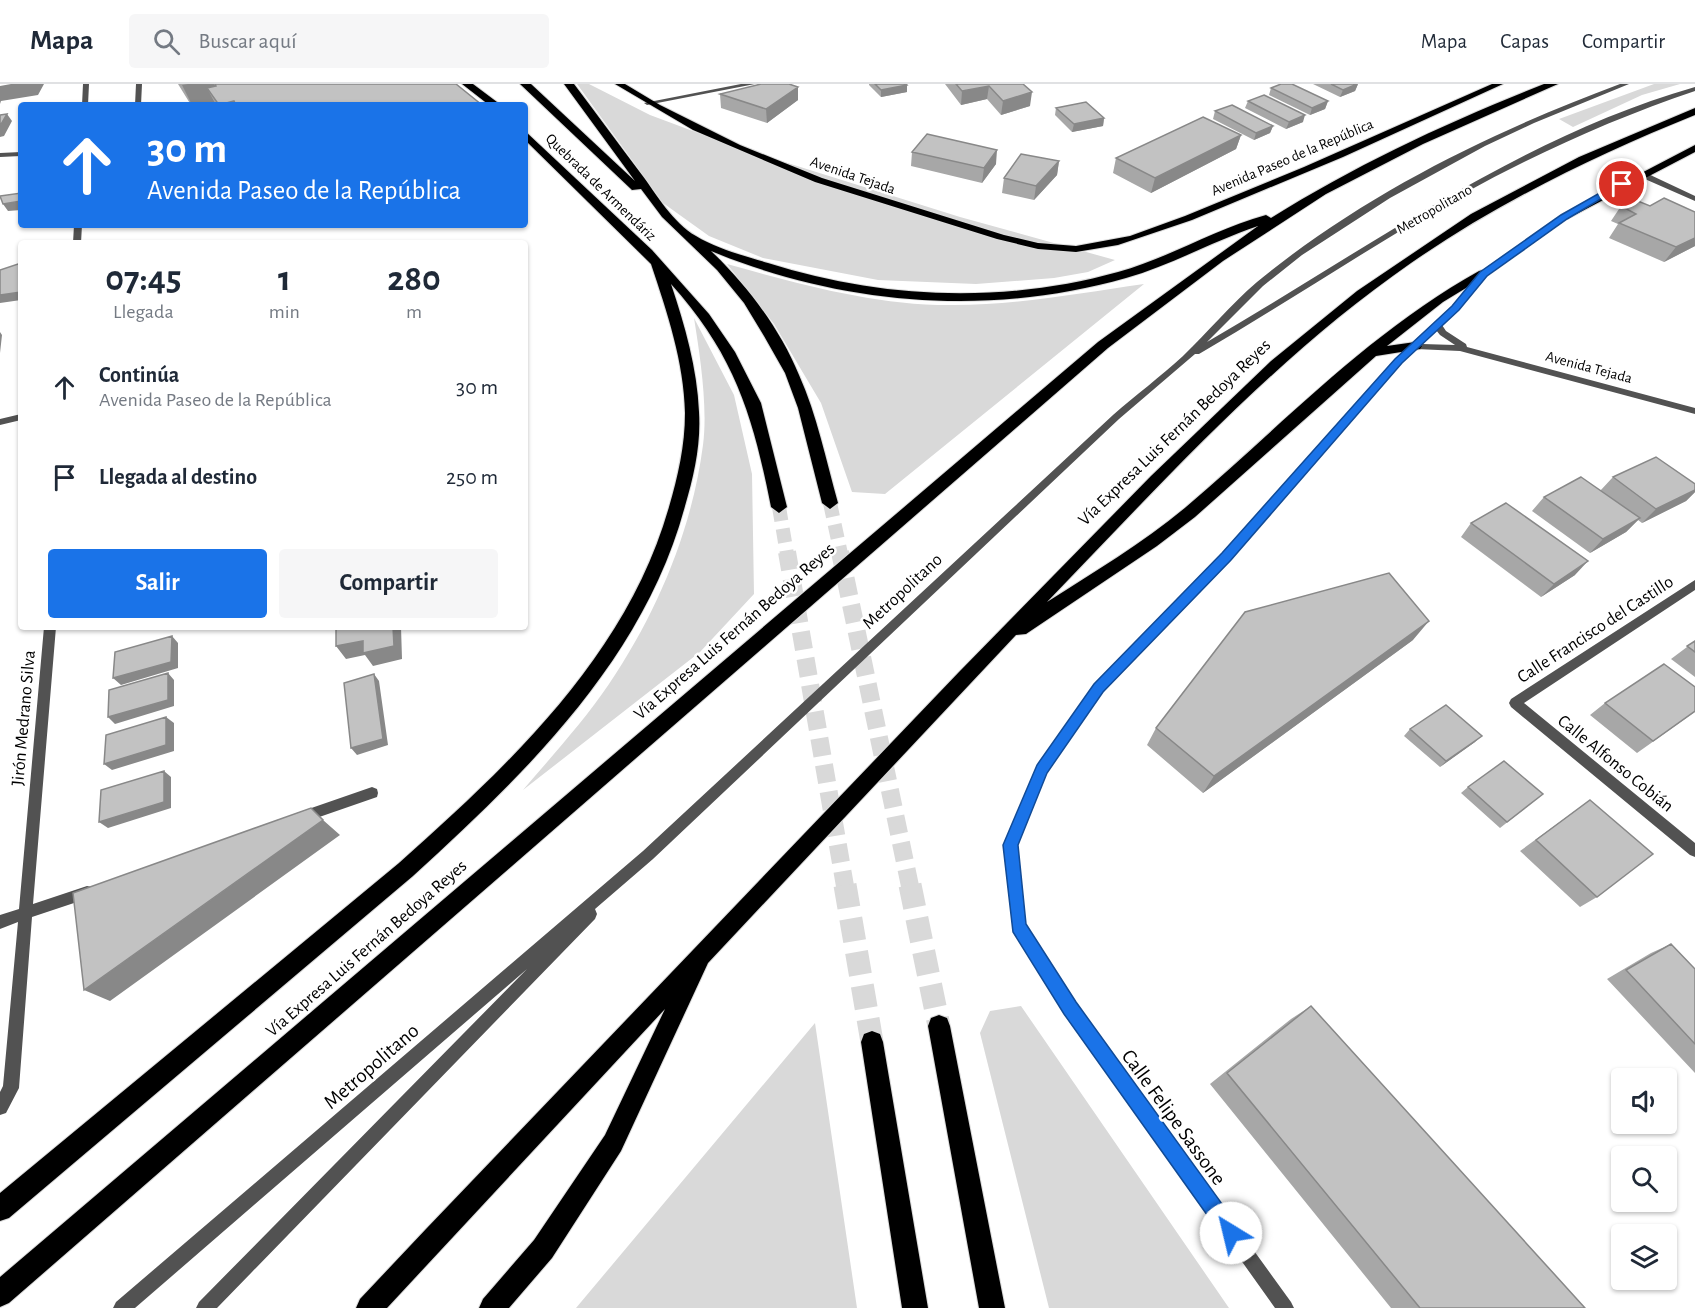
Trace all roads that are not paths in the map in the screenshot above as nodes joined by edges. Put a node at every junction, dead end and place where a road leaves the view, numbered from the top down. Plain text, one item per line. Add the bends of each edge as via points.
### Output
1 (86, 84) edge
2 (139, 84) edge
3 (467, 84) edge
4 (478, 84) edge
5 (525, 84) edge
6 (542, 84) edge
7 (569, 84) edge
8 (619, 84) edge
9 (752, 84) edge
10 (1499, 84) edge
11 (1553, 84) edge
12 (1626, 84) edge
13 (1695, 89) edge
14 (85, 102) edge
15 (138, 102) edge
16 (492, 102) edge
17 (493, 102) edge
18 (647, 103) junction
19 (551, 108) junction
20 (1695, 111) edge
21 (528, 137) edge
22 (1695, 148) edge
23 (18, 154) edge
24 (0, 155) edge
25 (1641, 174) junction
26 (1695, 199) edge
27 (1291, 211) junction
28 (666, 215) junction
29 (690, 238) junction
30 (1093, 247) joint
31 (657, 262) junction
32 (1483, 274) junction
33 (1438, 326) junction
34 (1415, 346) junction
35 (1371, 352) junction
36 (1474, 352) junction
37 (1186, 357) junction
38 (1695, 411) edge
39 (18, 418) edge
40 (0, 422) edge
41 (830, 503) tunnel mouth
42 (779, 507) tunnel mouth
43 (1695, 584) edge
44 (50, 630) edge
45 (991, 648) junction
46 (1515, 703) joint
47 (372, 793) dead end
48 (283, 824) edge
49 (1695, 851) edge
50 (648, 855) junction
51 (105, 885) edge
52 (27, 912) junction
53 (0, 922) edge
54 (706, 948) junction
55 (939, 1026) tunnel mouth
56 (872, 1042) tunnel mouth
57 (4, 1103) edge
58 (0, 1209) edge
59 (0, 1294) edge
60 (122, 1308) edge
61 (205, 1308) edge
62 (369, 1308) edge
63 (492, 1308) edge
64 (915, 1308) edge
65 (992, 1308) edge
66 (1285, 1308) edge

1 - 14 street
2 - 15 street
3 - 16 highway
4 - 17 highway
5 - 19 highway, Quebrada de Armendáriz
6 - 19 highway
7 - 28 highway
8 - 18 main road, Avenida Tejada
9 - 18 street
10 - 30 main road, Avenida Paseo de la República via 1160,230
11 - 27 highway, Vía Expresa Luis Fernán Bedoya Reyes via 1416,143
12 - 37 street, Metropolitano via 1478,148 1366,211 1259,285
13 - 37 street, Metropolitano via 1605,123 1499,172
18 - 30 main road, Avenida Tejada via 769,163 882,202 1028,243 1066,249
19 - 28 highway, Quebrada de Armendáriz
20 - 45 highway, Vía Expresa Luis Fernán Bedoya Reyes via 1528,187 1452,231 1372,286 1231,405
21 - 31 highway, Quebrada de Armendáriz
22 - 25 main road
23 - 24 street
25 - 26 street
25 - 32 main road via 1564,217
27 - 29 highway via 1148,267 1098,282 983,297 915,296 849,287 757,265
27 - 59 highway, Vía Expresa Luis Fernán Bedoya Reyes via 1194,276 1102,345
28 - 29 highway
29 - 41 highway via 749,301 792,373
31 - 42 highway, Quebrada de Armendáriz via 725,344 748,389 764,436
31 - 58 highway via 688,364 693,428 688,470 676,514 656,569 620,636 547,735 441,840
32 - 33 street
32 - 35 highway via 1438,299
33 - 34 street
33 - 36 street, Avenida Tejada via 1452,340
34 - 35 highway
34 - 36 street, Avenida Tejada
34 - 66 street, Calle Felipe Sassone via 1226,556 1098,688 1042,769 1010,845 1018,926 1070,1008
35 - 45 highway via 1189,513
36 - 38 street, Avenida Tejada
37 - 50 street, Metropolitano via 1116,417
39 - 40 street
43 - 46 street, Calle Francisco del Castillo
44 - 52 street, Jirón Medrano Silva
45 - 54 highway, Vía Expresa Luis Fernán Bedoya Reyes
46 - 49 street, Calle Alfonso Cobián
47 - 48 street
50 - 60 street, Metropolitano
50 - 61 street, Metropolitano
51 - 52 street
52 - 53 street
52 - 57 street, Jirón Medrano Silva via 12,1088
54 - 62 highway, Vía Expresa Luis Fernán Bedoya Reyes
54 - 63 highway via 613,1143 543,1249
55 - 65 highway
56 - 64 highway

